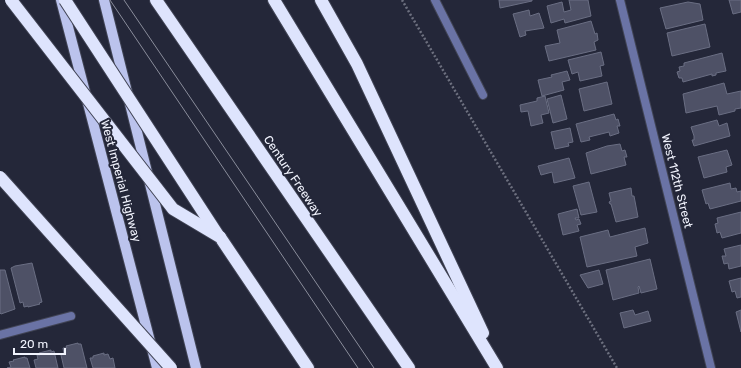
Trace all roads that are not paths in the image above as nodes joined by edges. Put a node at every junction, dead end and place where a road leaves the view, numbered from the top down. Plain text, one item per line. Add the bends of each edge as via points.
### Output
1 (11, 0) edge
2 (61, 0) edge
3 (65, 0) edge
4 (104, 0) edge
5 (156, 0) edge
6 (274, 0) edge
7 (321, 0) edge
8 (436, 0) edge
9 (620, 0) edge
10 (483, 94) dead end
11 (0, 177) edge
12 (220, 237) junction
13 (70, 316) dead end
14 (0, 335) edge
15 (157, 368) edge
16 (171, 368) edge
17 (196, 368) edge
18 (308, 368) edge
19 (409, 368) edge
20 (496, 368) edge
21 (500, 368) edge
22 (711, 368) edge

1 - 12 highway, bridge via 173,209
2 - 15 main road, West Imperial Highway
3 - 12 highway, bridge
4 - 17 main road
5 - 19 highway, Century Freeway
6 - 20 highway
7 - 21 highway via 357,64
8 - 10 street
9 - 22 street, West 112th Street
11 - 16 highway, bridge
12 - 18 highway
13 - 14 street

